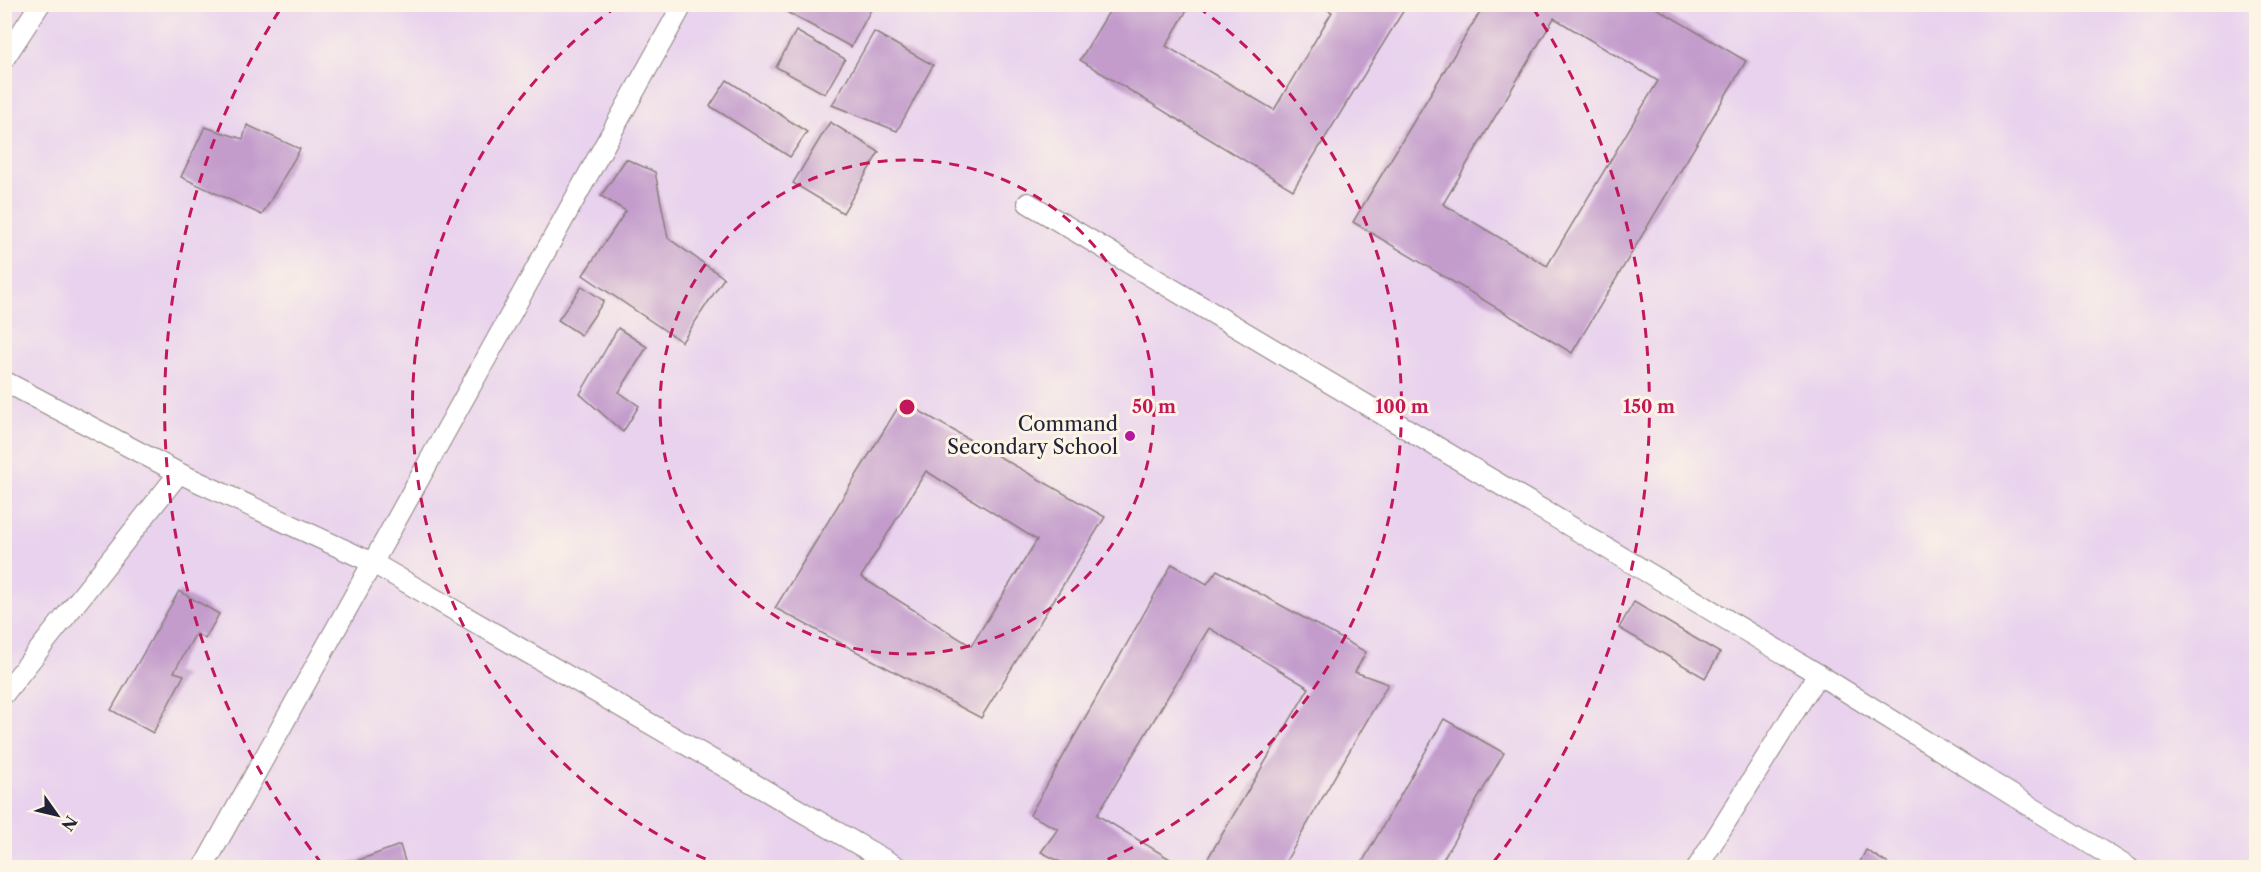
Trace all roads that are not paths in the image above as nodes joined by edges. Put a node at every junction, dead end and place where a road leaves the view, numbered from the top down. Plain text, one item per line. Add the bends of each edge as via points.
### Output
1 (40, 4) edge
2 (683, 4) edge
3 (4, 59) edge
4 (1028, 202) dead end
5 (4, 381) edge
6 (179, 473) junction
7 (373, 563) junction
8 (1818, 674) junction
9 (4, 694) edge
10 (203, 867) edge
11 (899, 867) edge
12 (1697, 867) edge
13 (2129, 867) edge

1 - 3 lane
2 - 7 lane
4 - 8 lane
5 - 6 lane
6 - 7 lane
6 - 9 lane
7 - 10 lane
7 - 11 lane
8 - 12 lane
8 - 13 lane

